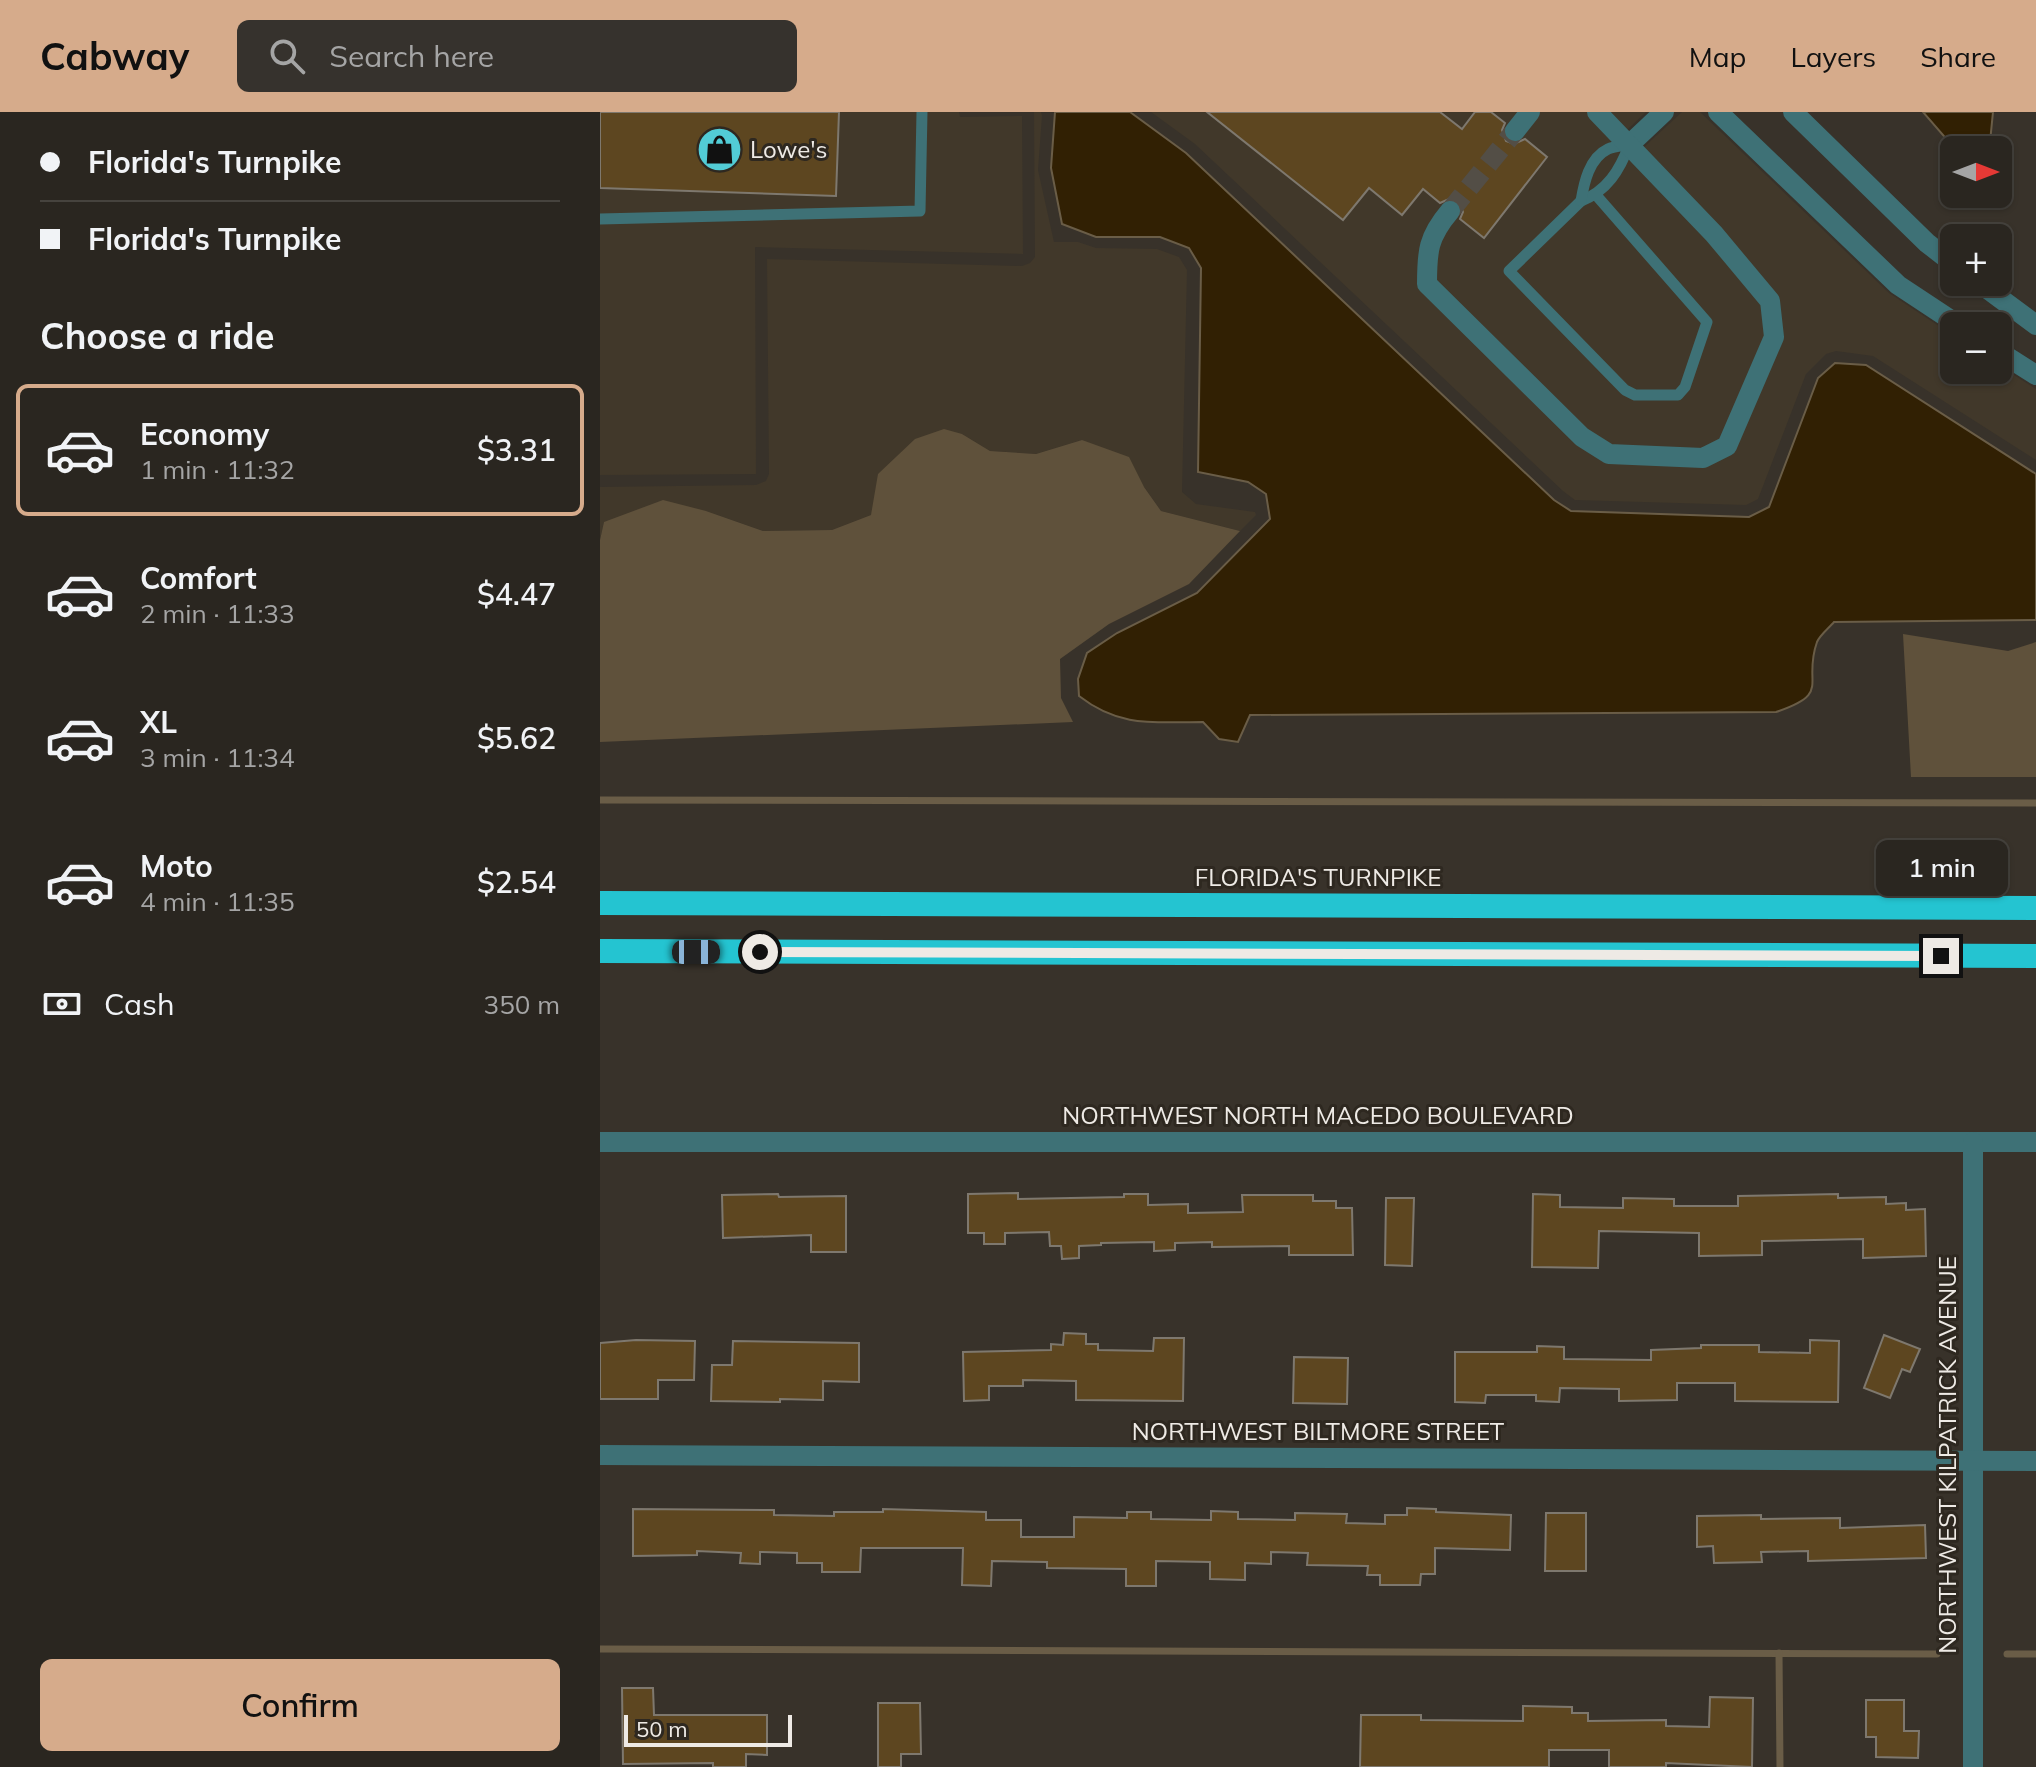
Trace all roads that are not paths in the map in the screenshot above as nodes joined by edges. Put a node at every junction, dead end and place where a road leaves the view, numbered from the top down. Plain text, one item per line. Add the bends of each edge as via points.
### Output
1 (922, 112) edge
2 (1530, 112) edge
3 (1597, 112) edge
4 (1664, 112) edge
5 (1718, 112) edge
6 (1793, 112) edge
7 (1515, 131) tunnel mouth
8 (1629, 145) junction
9 (1596, 195) junction
10 (1581, 201) junction
11 (1450, 211) tunnel mouth
12 (600, 219) edge
13 (1940, 253) edge
14 (1997, 296) edge
15 (1940, 313) edge
16 (2036, 324) edge
17 (2012, 360) edge
18 (2036, 375) edge
19 (600, 903) edge
20 (2036, 908) edge
21 (600, 951) edge
22 (2036, 956) edge
23 (600, 1142) edge
24 (1973, 1142) junction
25 (2036, 1142) edge
26 (600, 1455) edge
27 (1975, 1461) junction
28 (2036, 1461) edge
29 (1973, 1767) edge

1 - 12 lane via 920,211
2 - 7 street
3 - 8 street
4 - 8 street
5 - 15 street via 1898,285
6 - 13 street
8 - 9 lane via 1621,168
8 - 10 lane via 1607,149 1585,176
8 - 11 street via 1770,301 1774,337 1750,395 1727,446 1703,458 1609,454 1582,437 1427,284 1427,252 1435,228
9 - 10 lane
9 - 10 lane via 1707,322 1678,395 1635,395 1625,390 1509,271
14 - 16 street
17 - 18 street
19 - 20 highway, FLORIDA'S TURNPIKE
21 - 22 highway
23 - 24 street, NORTHWEST NORTH MACEDO BOULEVARD
24 - 25 street, NORTHWEST NORTH MACEDO BOULEVARD
24 - 27 street, NORTHWEST KILPATRICK AVENUE
26 - 27 street, NORTHWEST BILTMORE STREET
27 - 28 street, NORTHWEST BILTMORE STREET
27 - 29 street, NORTHWEST KILPATRICK AVENUE

